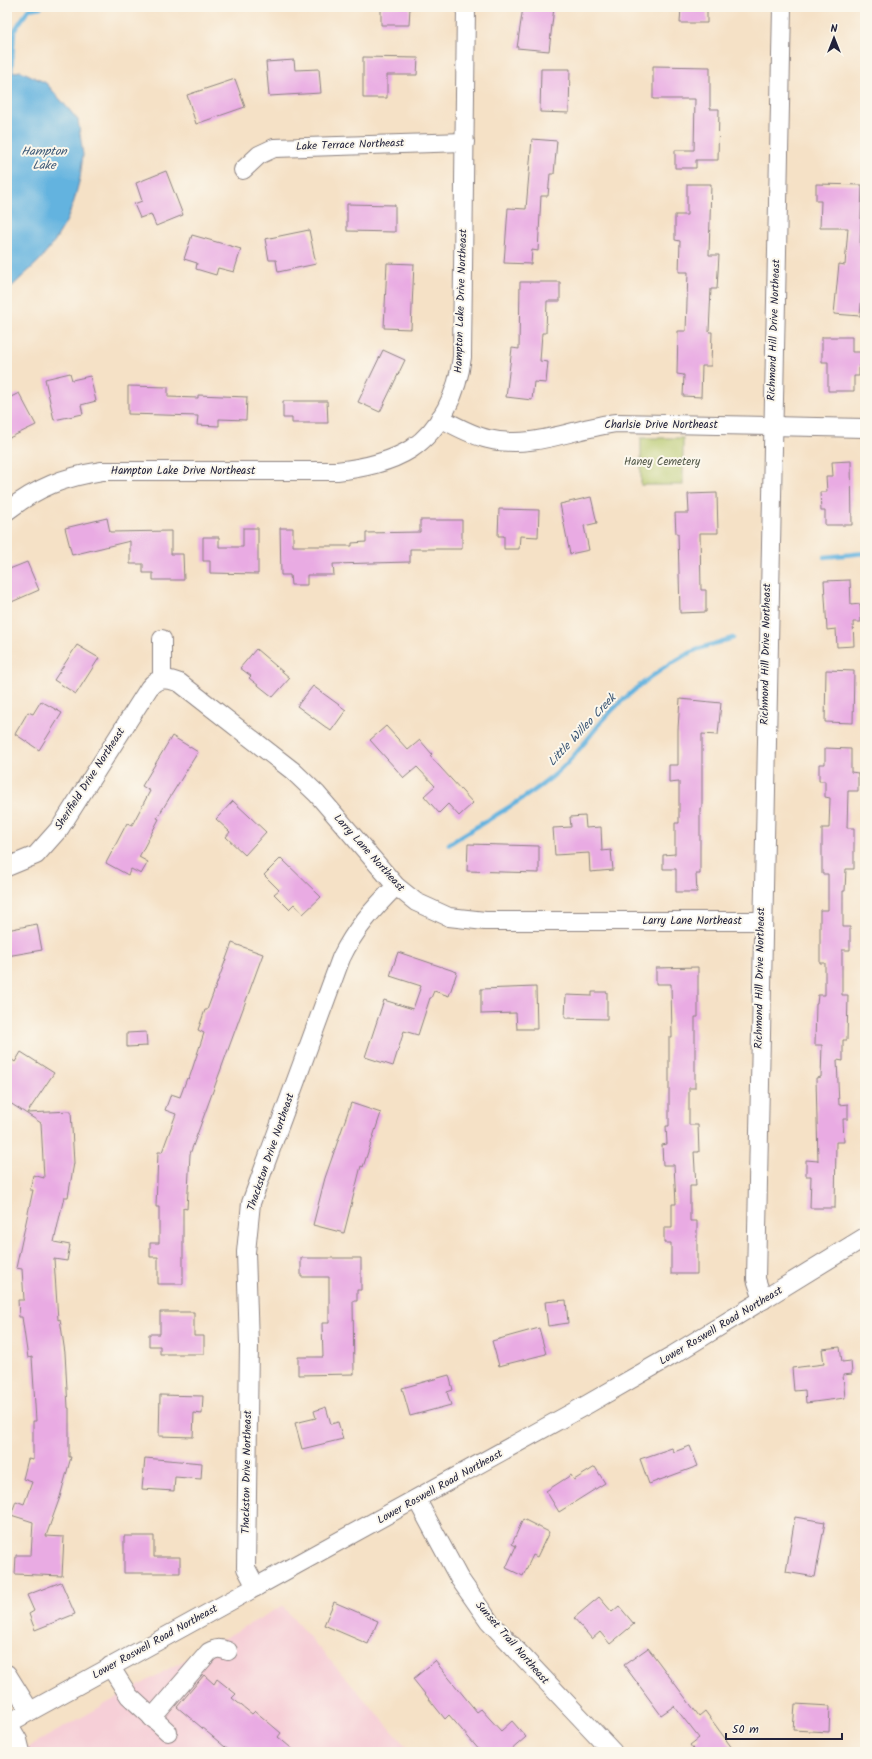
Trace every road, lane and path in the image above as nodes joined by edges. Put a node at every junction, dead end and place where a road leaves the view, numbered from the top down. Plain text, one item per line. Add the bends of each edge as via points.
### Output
1 (466, 7) edge
2 (782, 7) edge
3 (465, 142) junction
4 (243, 170) dead end
5 (440, 418) junction
6 (771, 425) junction
7 (865, 428) edge
8 (7, 511) edge
9 (162, 639) dead end
10 (162, 679) junction
11 (7, 867) edge
12 (396, 886) junction
13 (761, 921) junction
14 (865, 1237) edge
15 (763, 1300) junction
16 (417, 1500) junction
17 (256, 1587) junction
18 (228, 1651) dead end
19 (110, 1666) junction
20 (7, 1674) edge
21 (30, 1711) junction
22 (152, 1718) junction
23 (7, 1724) edge
24 (168, 1732) dead end
25 (21, 1752) edge
26 (614, 1752) edge

1 - 3 street, Hampton Lake Drive Northeast
2 - 6 street, Richmond Hill Drive Northeast
3 - 4 street, Lake Terrace Northeast via 274,148 258,155
3 - 5 street, Hampton Lake Drive Northeast via 462,357 459,377
5 - 6 street, Charlsie Drive Northeast via 471,434 506,442 526,442 595,425 616,423
5 - 8 street, Hampton Lake Drive Northeast via 429,433 410,449 362,468 337,471 102,471 55,482 37,490
6 - 7 street, Charlsie Drive Northeast
6 - 13 street, Richmond Hill Drive Northeast
9 - 10 street
10 - 11 street, Sherifield Drive Northeast via 154,682 149,688 60,828 36,855
10 - 12 street, Larry Lane Northeast via 171,679 180,684 293,771 317,794
12 - 13 street, Larry Lane Northeast via 416,902 437,913 467,920
12 - 17 street, Thackston Drive Northeast via 364,919 341,958 251,1204 246,1252 249,1352 246,1568
13 - 15 street, Richmond Hill Drive Northeast via 756,1279
14 - 15 street, Lower Roswell Road Northeast
15 - 16 street, Lower Roswell Road Northeast via 595,1401
16 - 17 street, Lower Roswell Road Northeast
16 - 26 street, Sunset Trail Northeast via 459,1578 489,1621
17 - 19 street, Lower Roswell Road Northeast
18 - 22 street via 215,1648 209,1652
19 - 21 street, Lower Roswell Road Northeast
19 - 22 street via 129,1696
20 - 21 street
21 - 23 street, Lower Roswell Road Northeast
22 - 24 street
23 - 25 street via 18,1740

